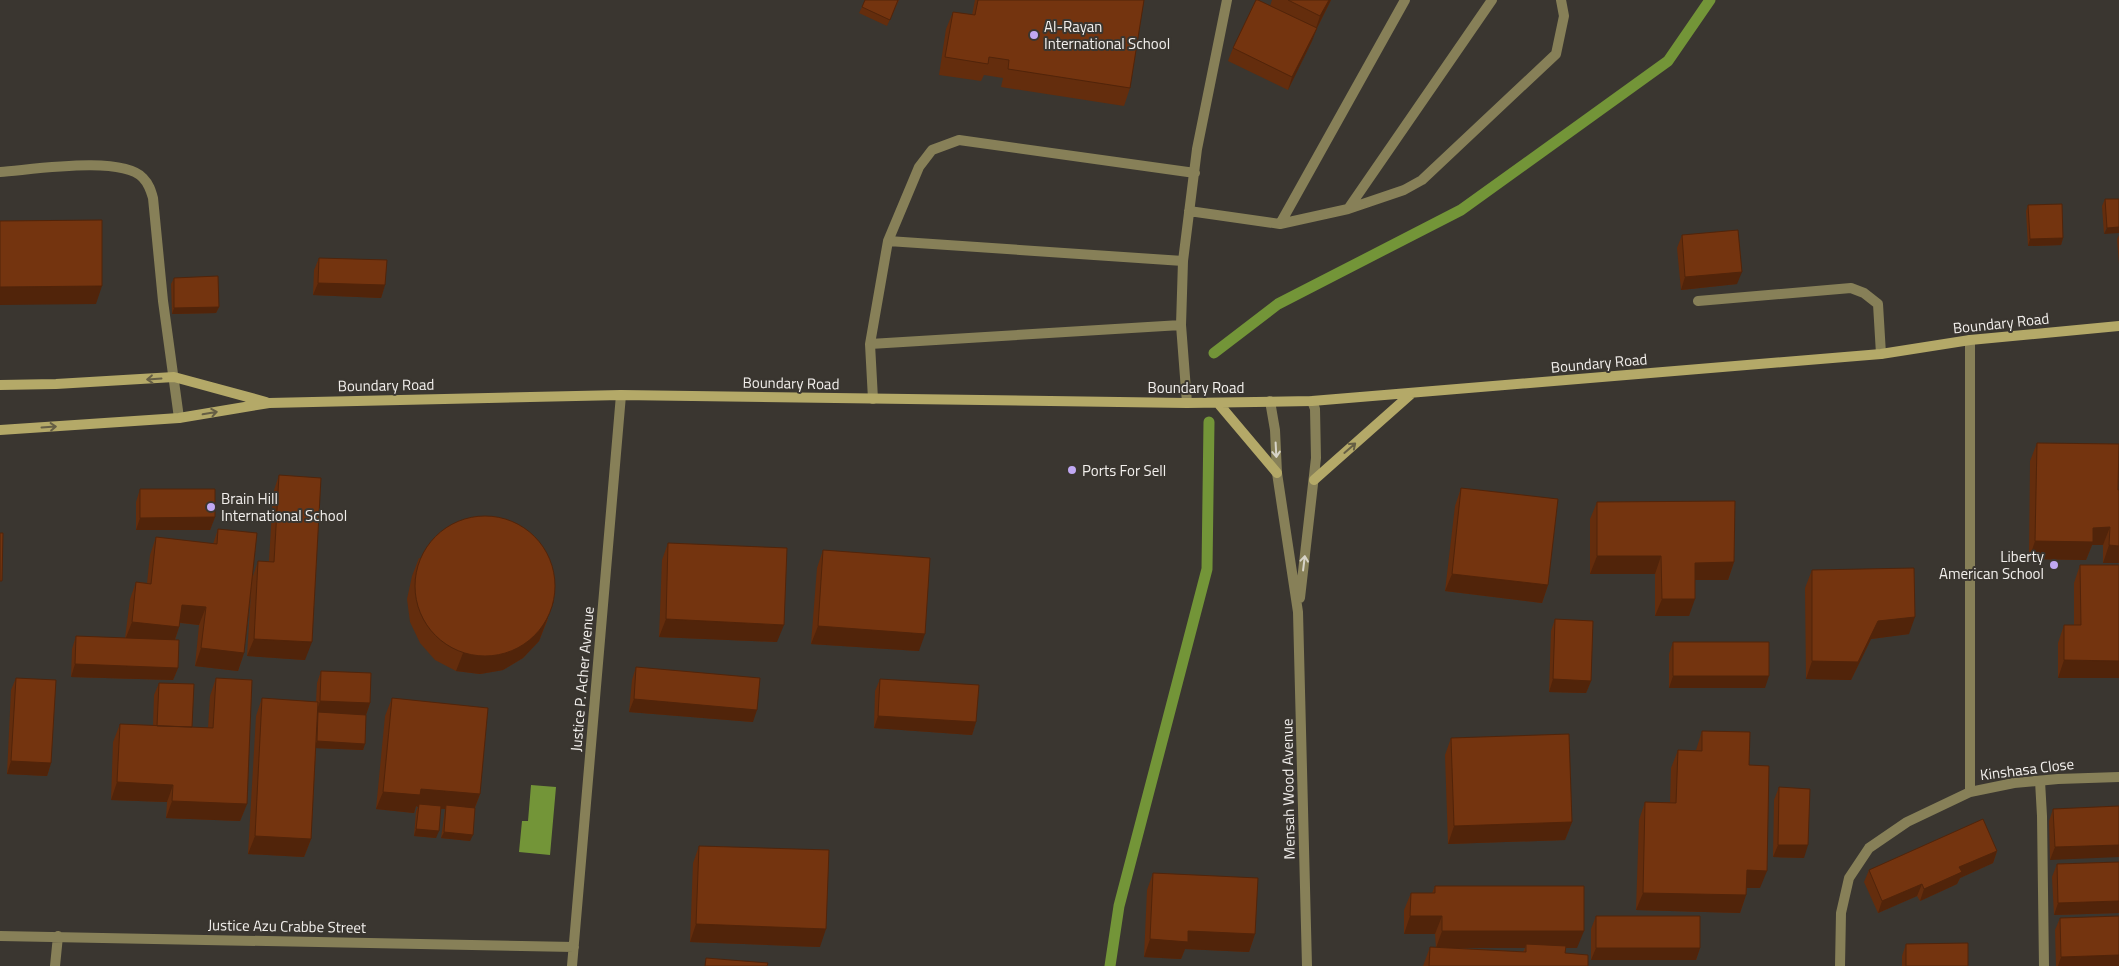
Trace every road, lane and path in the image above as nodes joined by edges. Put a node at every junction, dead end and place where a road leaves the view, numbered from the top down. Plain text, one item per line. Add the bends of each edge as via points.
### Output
1 (1227, 0) edge
2 (1405, 0) edge
3 (1492, 0) edge
4 (1562, 0) edge
5 (0, 172) edge
6 (1195, 173) junction
7 (1348, 209) junction
8 (1189, 211) junction
9 (1280, 224) junction
10 (888, 241) junction
11 (1182, 261) junction
12 (1698, 300) dead end
13 (1181, 325) junction
14 (2119, 326) edge
15 (1970, 340) junction
16 (870, 344) junction
17 (1881, 354) junction
18 (174, 377) junction
19 (0, 385) edge
20 (1411, 394) junction
21 (621, 396) junction
22 (873, 399) junction
23 (1312, 401) junction
24 (1270, 402) junction
25 (269, 403) junction
26 (1187, 403) junction
27 (1218, 403) junction
28 (179, 418) junction
29 (0, 430) edge
30 (1277, 473) junction
31 (1314, 480) junction
32 (1298, 612) junction
33 (2119, 777) edge
34 (2040, 781) junction
35 (1970, 792) junction
36 (0, 936) edge
37 (58, 936) junction
38 (574, 947) junction
39 (55, 966) edge
40 (572, 966) edge
41 (1307, 966) edge
42 (1840, 966) edge
43 (2044, 966) edge

1 - 6 street
2 - 9 street
3 - 7 street
4 - 7 street via 1564,16 1556,54 1422,180 1404,190
5 - 18 street via 89,165 120,168 142,177 153,198
6 - 8 street
6 - 10 street via 959,140 932,150 919,167
7 - 9 street
8 - 9 street
8 - 11 street
10 - 11 street
10 - 16 street
11 - 13 street
12 - 17 street via 1851,288 1878,304
13 - 16 street
13 - 26 street
14 - 15 main road, Boundary Road
15 - 17 main road, Boundary Road
15 - 35 street
16 - 22 street
17 - 20 main road, Boundary Road
18 -> 19 main road, Boundary Road
18 - 25 main road, Boundary Road
18 - 28 street
20 - 23 main road, Boundary Road
31 -> 20 main road
21 - 22 main road, Boundary Road
21 - 25 main road, Boundary Road
21 - 38 street, Justice P. Acher Avenue
22 - 26 main road, Boundary Road
23 - 24 main road, Boundary Road
23 - 31 street, Mensah Wood Avenue via 1315,409
24 - 27 main road, Boundary Road
24 -> 30 street, Mensah Wood Avenue
28 -> 25 main road, Boundary Road
26 - 27 main road, Boundary Road
27 - 30 main road
29 -> 28 main road, Boundary Road
30 - 32 street, Mensah Wood Avenue
32 -> 31 street, Mensah Wood Avenue
32 - 41 street, Mensah Wood Avenue
33 - 34 street, Kinshasa Close
34 - 35 street, Kinshasa Close
34 - 43 street
35 - 42 street, Kinshasa Close via 1907,822 1869,848 1849,878 1841,913
36 - 37 street, Justice Azu Crabbe Street
37 - 38 street, Justice Azu Crabbe Street
37 - 39 street
38 - 40 street, Justice P. Acher Avenue

